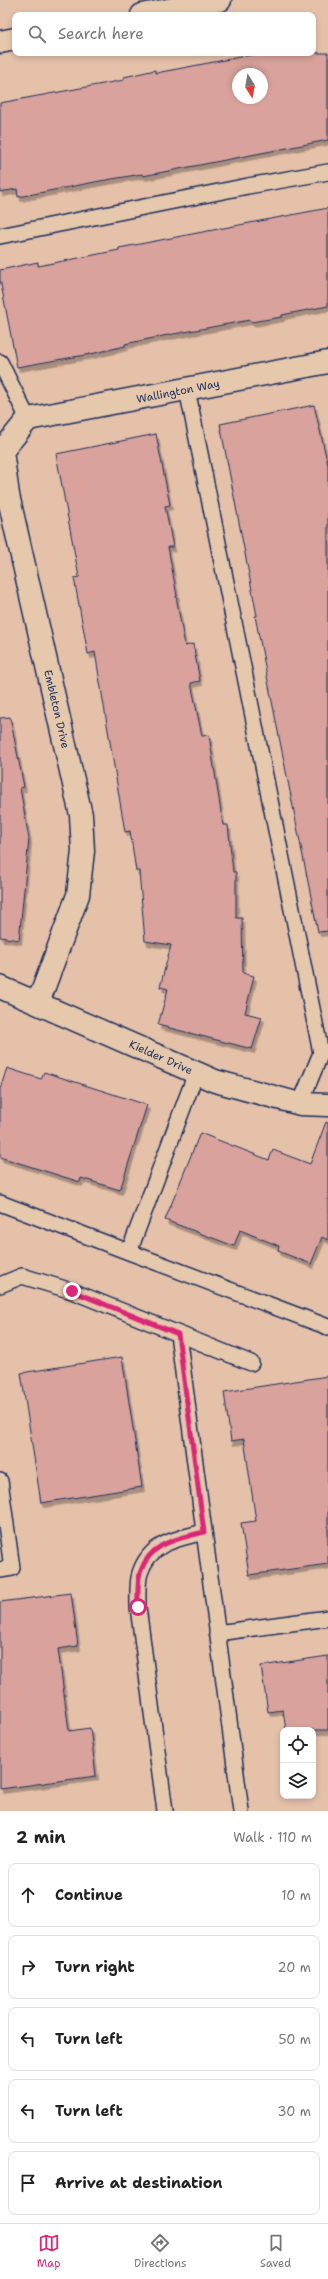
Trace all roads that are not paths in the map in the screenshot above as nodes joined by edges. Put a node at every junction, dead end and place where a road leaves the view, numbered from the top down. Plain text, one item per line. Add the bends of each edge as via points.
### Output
1 (215, 0) edge
2 (157, 12) edge
3 (12, 40) edge
4 (0, 42) edge
5 (328, 172) edge
6 (0, 236) edge
7 (0, 362) edge
8 (328, 362) edge
9 (187, 389) junction
10 (28, 419) junction
11 (0, 987) edge
12 (38, 1003) junction
13 (196, 1073) junction
14 (300, 1104) junction
15 (328, 1106) edge
16 (0, 1203) edge
17 (129, 1252) junction
18 (0, 1285) edge
19 (328, 1327) edge
20 (178, 1334) junction
21 (251, 1363) dead end
22 (0, 1481) edge
23 (204, 1532) junction
24 (0, 1570) edge
25 (328, 1618) edge
26 (217, 1633) junction
27 (165, 1811) edge
28 (241, 1811) edge

1 - 2 street
3 - 4 street
5 - 6 lane
7 - 10 lane
8 - 9 street, Wallington Way
9 - 10 street, Wallington Way
9 - 14 lane via 321,1053
10 - 12 street, Embleton Drive via 2,451 8,495 81,815 83,851 78,895
11 - 12 street, Kielder Drive
12 - 13 street, Kielder Drive
13 - 14 street, Kielder Drive via 215,1081
13 - 17 lane
14 - 15 street, Kielder Drive
16 - 17 lane
17 - 19 lane
18 - 20 lane via 22,1276 72,1291
20 - 21 lane
20 - 23 lane
22 - 24 lane via 12,1568
23 - 26 lane
23 - 27 lane via 167,1541 148,1557 140,1574 138,1607
25 - 26 lane
26 - 28 lane

